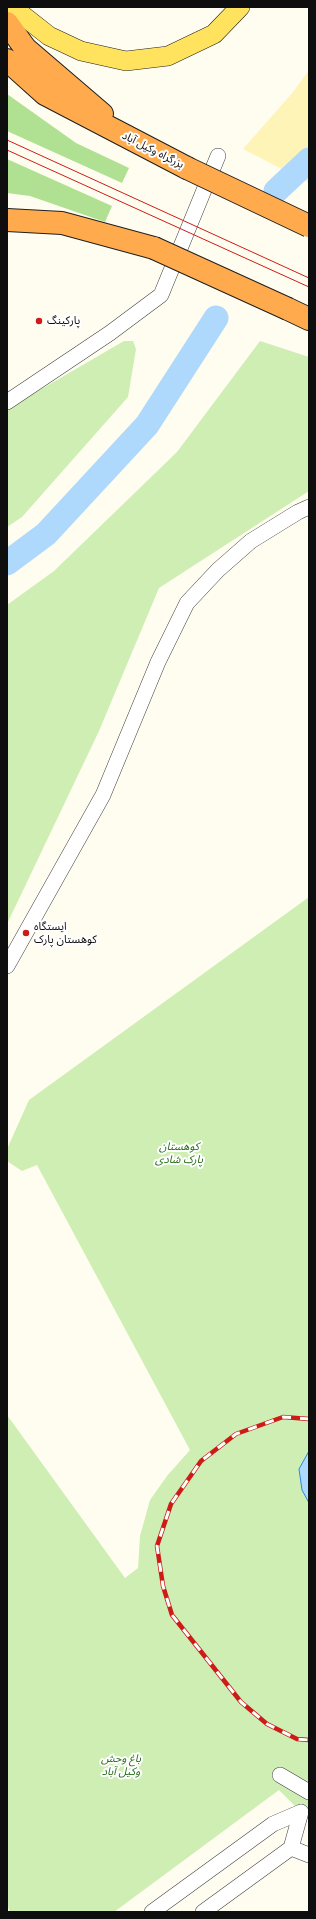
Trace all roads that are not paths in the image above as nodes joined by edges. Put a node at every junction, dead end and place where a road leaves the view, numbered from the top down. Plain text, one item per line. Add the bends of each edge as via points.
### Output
1 (12, 7) edge
2 (240, 7) edge
3 (7, 23) edge
4 (7, 60) edge
5 (133, 140) junction
6 (218, 156) dead end
7 (7, 220) edge
8 (309, 226) edge
9 (309, 319) edge
10 (8, 402) edge
11 (309, 508) edge
12 (7, 966) edge
13 (280, 1775) dead end
14 (309, 1792) edge
15 (291, 1848) junction
16 (309, 1855) edge
17 (152, 1912) edge
18 (203, 1912) edge

1 - 2 main road via 49,36 81,51 126,61 168,56 214,34
3 - 5 highway via 25,48
4 - 5 highway, بزرگراه وکیل آباد via 45,94
5 - 8 highway, بزرگراه وکیل آباد, bridge
6 - 10 street via 161,295 110,334
7 - 9 highway, bridge via 62,224 154,248
11 - 12 street via 251,541 187,602 158,662 103,795
13 - 14 street
15 - 16 street
15 - 17 street via 301,1812 273,1824
15 - 18 street

